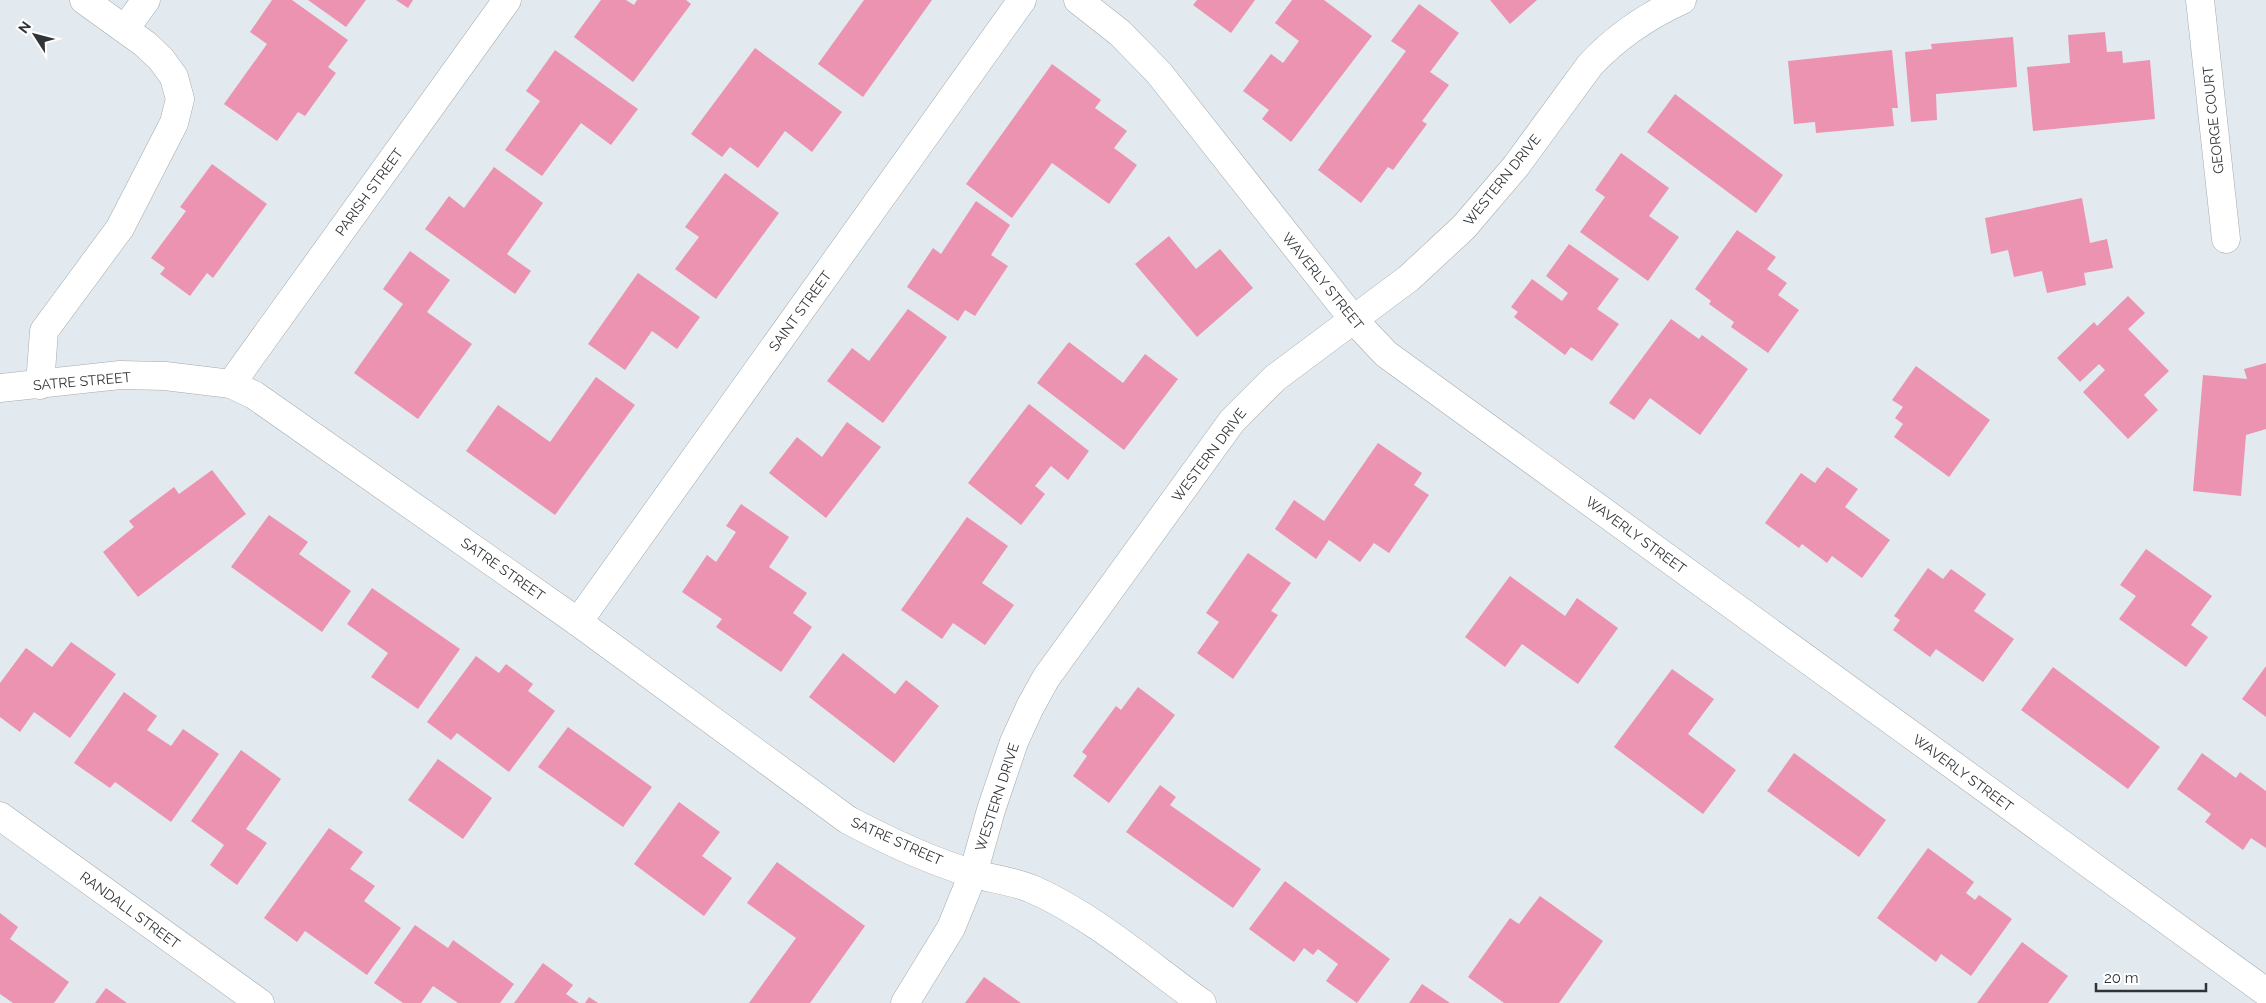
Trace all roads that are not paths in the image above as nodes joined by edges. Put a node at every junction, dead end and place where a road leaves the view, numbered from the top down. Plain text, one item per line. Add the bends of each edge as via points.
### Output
1 (84, 0) edge
2 (146, 0) edge
3 (507, 0) edge
4 (1022, 0) edge
5 (1078, 0) edge
6 (1682, 0) edge
7 (2200, 0) edge
8 (125, 29) junction
9 (2226, 240) dead end
10 (1352, 319) junction
11 (231, 384) junction
12 (40, 385) junction
13 (0, 388) edge
14 (578, 622) junction
15 (0, 816) edge
16 (973, 874) junction
17 (2266, 992) edge
18 (260, 1003) edge
19 (905, 1003) edge
20 (1202, 1003) edge

1 - 8 street
2 - 8 street
3 - 11 street, PARISH STREET
4 - 14 street, SAINT STREET
5 - 10 street, WAVERLY STREET via 1120,33 1159,73
6 - 10 street, WESTERN DRIVE via 1620,36 1603,52 1494,195 1464,227 1409,278
7 - 9 street, GEORGE COURT
8 - 12 street via 153,51 171,72 178,87 178,111 116,234 44,331
10 - 16 street, WESTERN DRIVE via 1275,378 1232,421 1046,678 1014,742
10 - 17 street, WAVERLY STREET via 1386,354
11 - 12 street, SATRE STREET via 165,376 120,375
11 - 14 street, SATRE STREET via 272,406
12 - 13 street, SATRE STREET
14 - 16 street, SATRE STREET via 848,820
15 - 18 street, RANDALL STREET
16 - 19 street, WESTERN DRIVE via 951,928
16 - 20 street, SATRE STREET via 1012,882 1072,910

